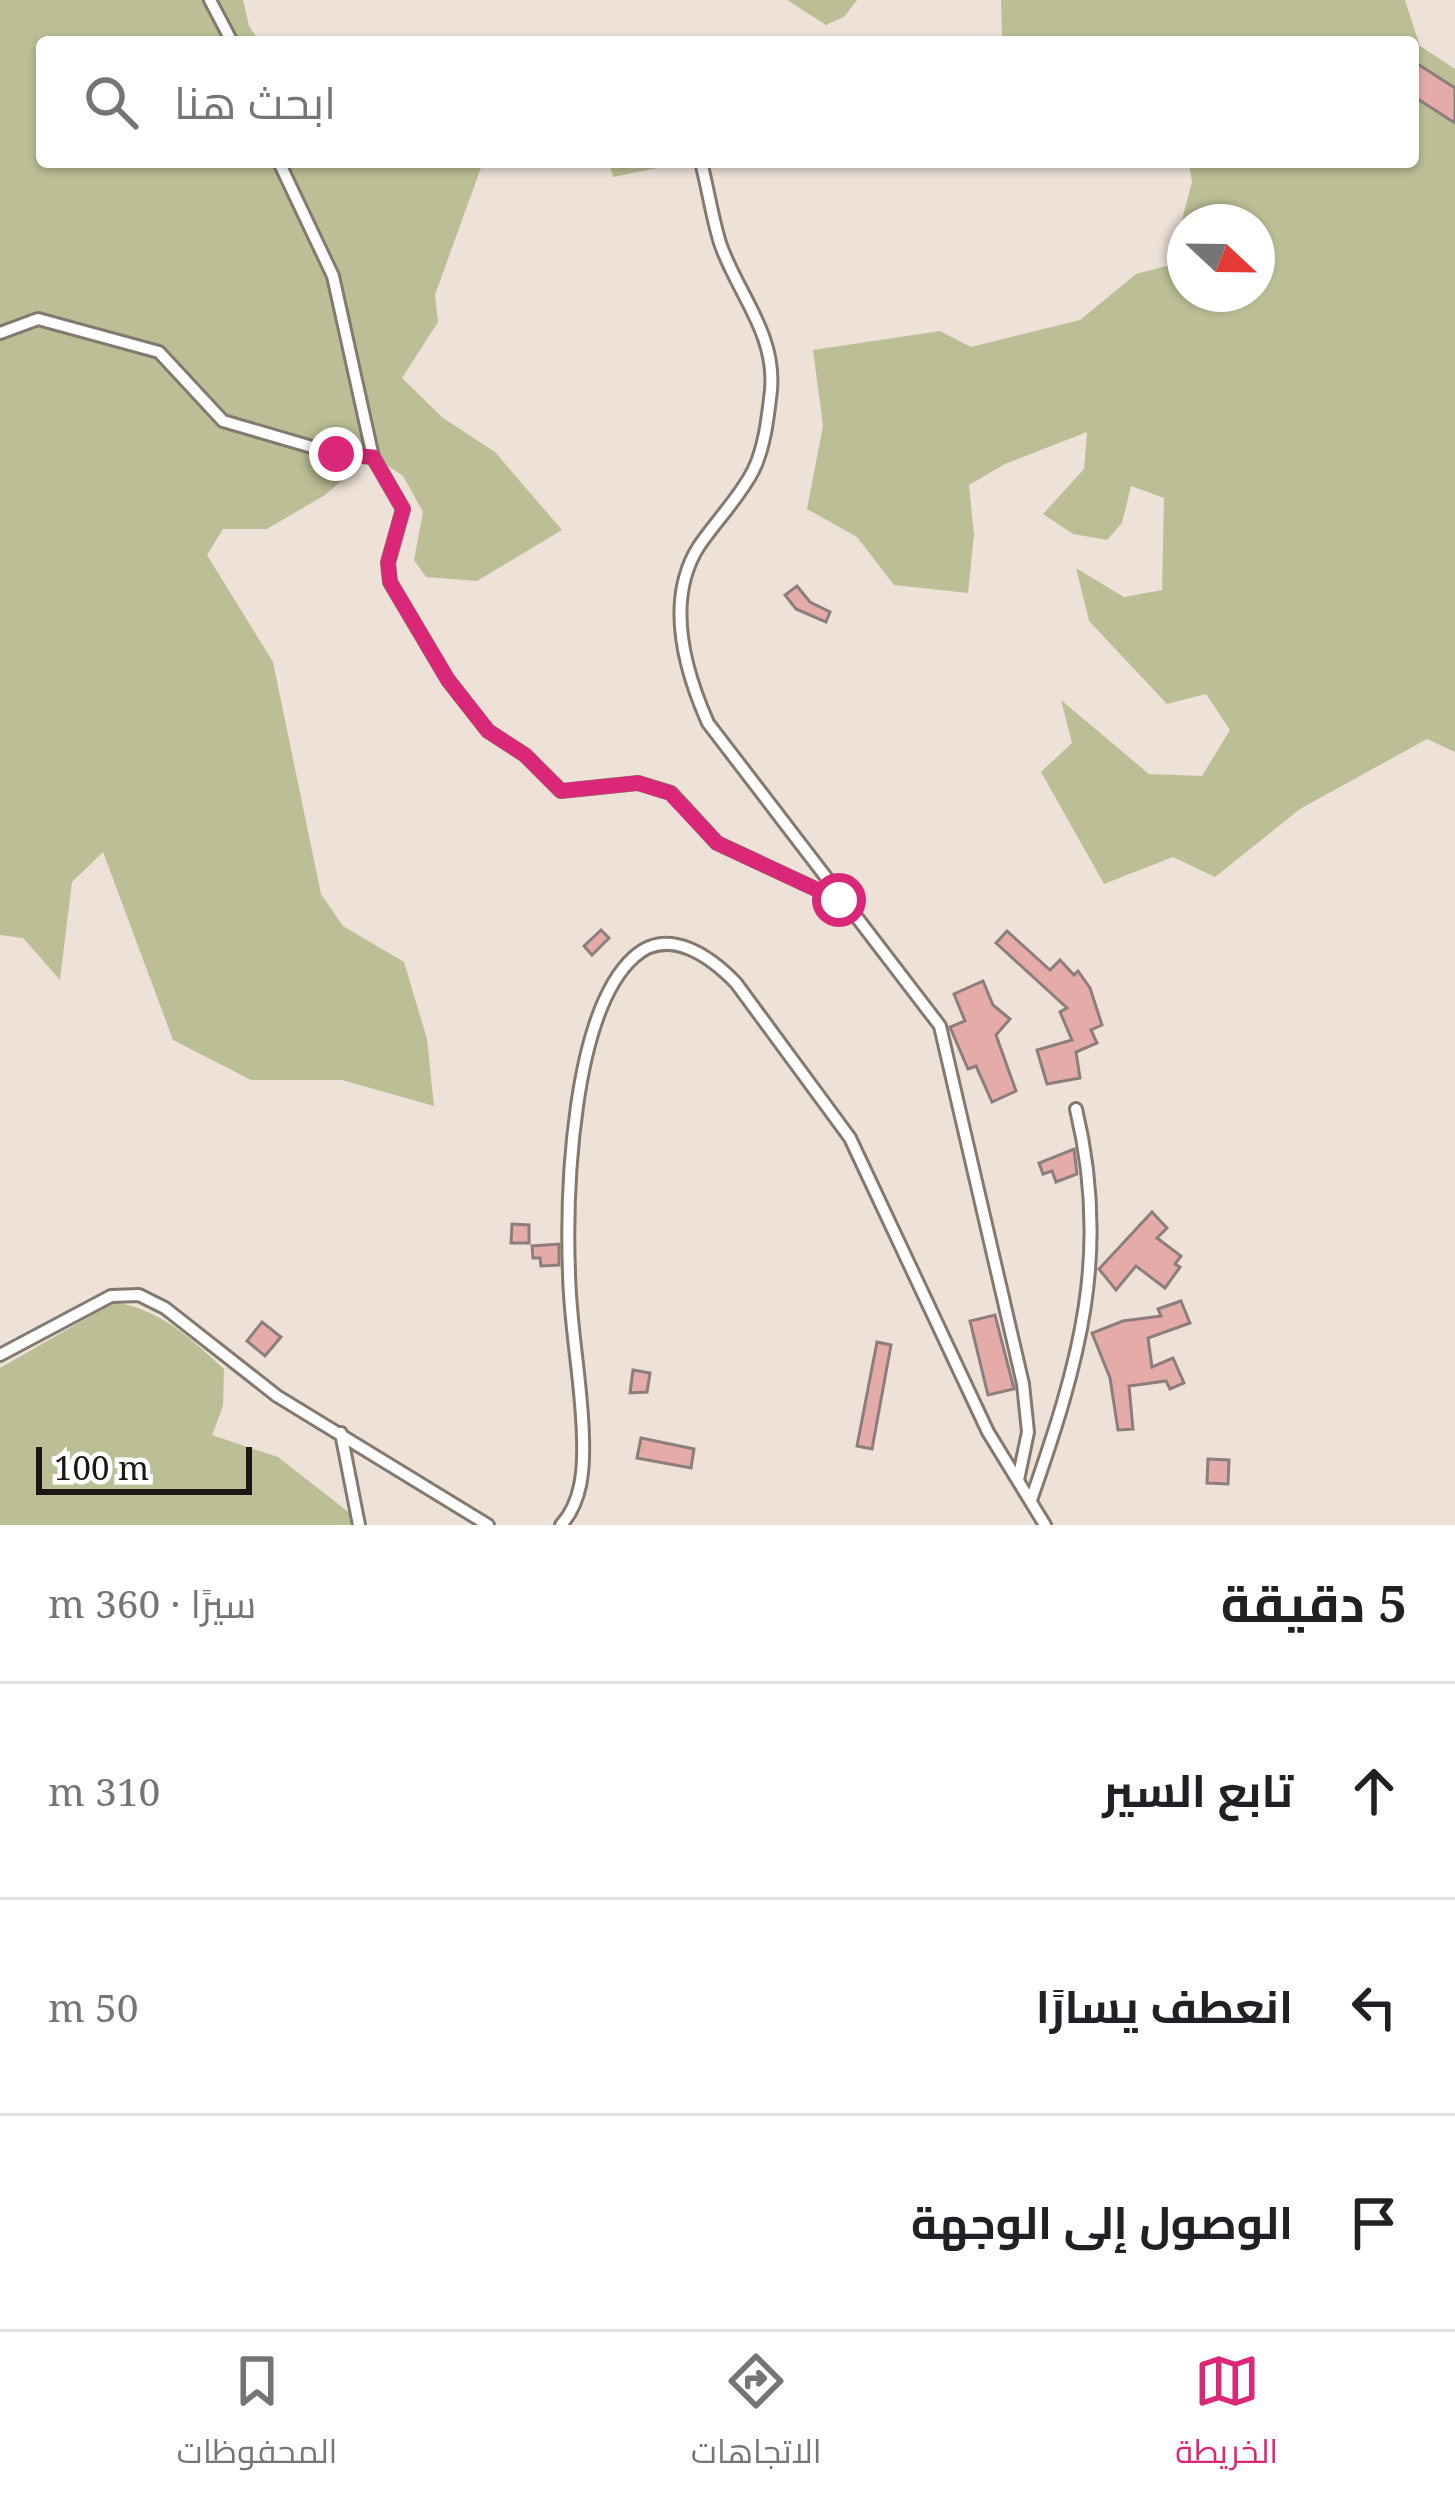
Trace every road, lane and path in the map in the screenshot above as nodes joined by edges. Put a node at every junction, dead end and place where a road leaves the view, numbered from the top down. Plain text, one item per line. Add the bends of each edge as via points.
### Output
1 (210, 0) edge
2 (229, 36) edge
3 (282, 168) edge
4 (702, 168) edge
5 (0, 333) edge
6 (373, 457) junction
7 (839, 900) junction
8 (1076, 1109) dead end
9 (0, 1355) edge
10 (341, 1433) junction
11 (1018, 1480) junction
12 (1030, 1500) junction
13 (359, 1525) edge
14 (488, 1525) edge
15 (562, 1525) edge
16 (1045, 1525) edge

1 - 2 street
3 - 6 street via 333,276
4 - 7 street via 721,245 771,362 752,473 683,580 679,610 692,688 708,723
5 - 6 street via 38,320 159,352 223,421
6 - 7 street via 403,509 390,582 488,731 561,791 638,783 670,793 717,843
7 - 11 street via 940,1026 1025,1396
8 - 12 street via 1090,1166 1095,1247 1073,1369
9 - 10 street via 111,1296 139,1295
10 - 13 street
10 - 14 street
11 - 12 street
11 - 15 street via 822,1094 716,962 680,944 646,946 616,974 588,1042 568,1228 583,1441 580,1495
12 - 16 street

